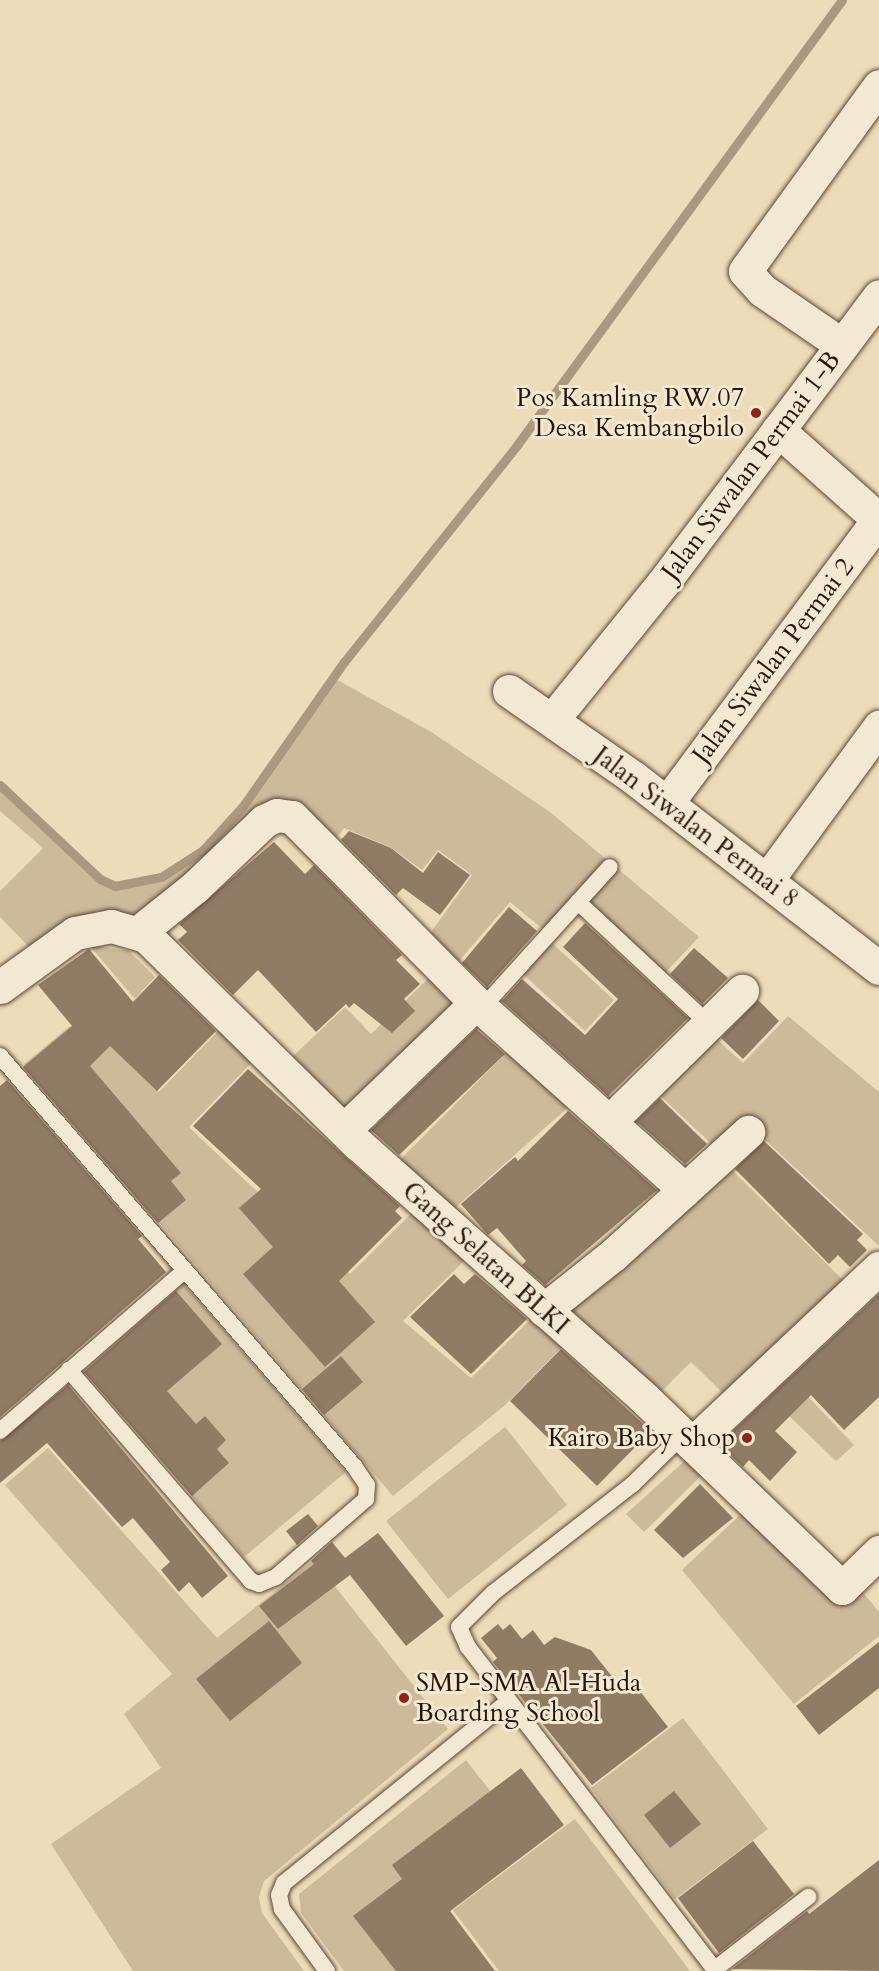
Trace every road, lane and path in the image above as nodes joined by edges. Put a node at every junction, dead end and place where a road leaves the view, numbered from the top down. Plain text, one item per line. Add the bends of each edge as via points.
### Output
1 (879, 86) edge
2 (879, 296) edge
3 (842, 345) junction
4 (778, 430) junction
5 (879, 519) edge
6 (509, 691) dead end
7 (552, 720) junction
8 (879, 727) edge
9 (667, 803) junction
10 (610, 867) dead end
11 (767, 880) junction
12 (578, 902) junction
13 (135, 931) junction
14 (877, 963) edge
15 (0, 987) edge
16 (742, 991) dead end
17 (479, 1005) junction
18 (709, 1024) junction
19 (0, 1056) edge
20 (609, 1122) junction
21 (344, 1130) junction
22 (748, 1132) dead end
23 (685, 1190) junction
24 (879, 1268) edge
25 (184, 1271) junction
26 (544, 1310) junction
27 (69, 1370) junction
28 (0, 1431) edge
29 (688, 1439) junction
30 (879, 1552) edge
31 (509, 1701) junction
32 (808, 1897) dead end
33 (715, 1970) edge
34 (327, 1971) edge

1 - 3 street via 745,271 762,290
2 - 3 street, Jalan Siwalan Permai 1-B
3 - 4 street, Jalan Siwalan Permai 1-B
4 - 5 street
4 - 7 street, Jalan Siwalan Permai 1-B
5 - 9 street, Jalan Siwalan Permai 2
6 - 7 street, Jalan Siwalan Permai 8
7 - 9 street, Jalan Siwalan Permai 8
8 - 11 street
9 - 11 street, Jalan Siwalan Permai 8
10 - 12 lane
11 - 14 street, Jalan Siwalan Permai 8
12 - 17 lane
12 - 18 lane
13 - 15 street via 111,926 75,933
13 - 17 street via 194,888 264,821 285,814 301,823
13 - 21 street, Gang Selatan BLKI via 166,951
16 - 18 street
17 - 20 street
17 - 21 street
18 - 20 street
19 - 25 lane
20 - 23 street
21 - 26 street, Gang Selatan BLKI
22 - 23 street
23 - 26 street
24 - 29 street
25 - 27 lane
25 - 27 lane via 362,1476 368,1492 356,1512 276,1577 259,1584 251,1581
26 - 29 street, Gang Selatan BLKI
27 - 28 lane
29 - 30 street, Gang Selatan BLKI via 842,1588
29 - 31 lane via 461,1622 460,1637
31 - 33 lane
31 - 34 lane via 284,1883 279,1896 282,1909
32 - 33 lane

